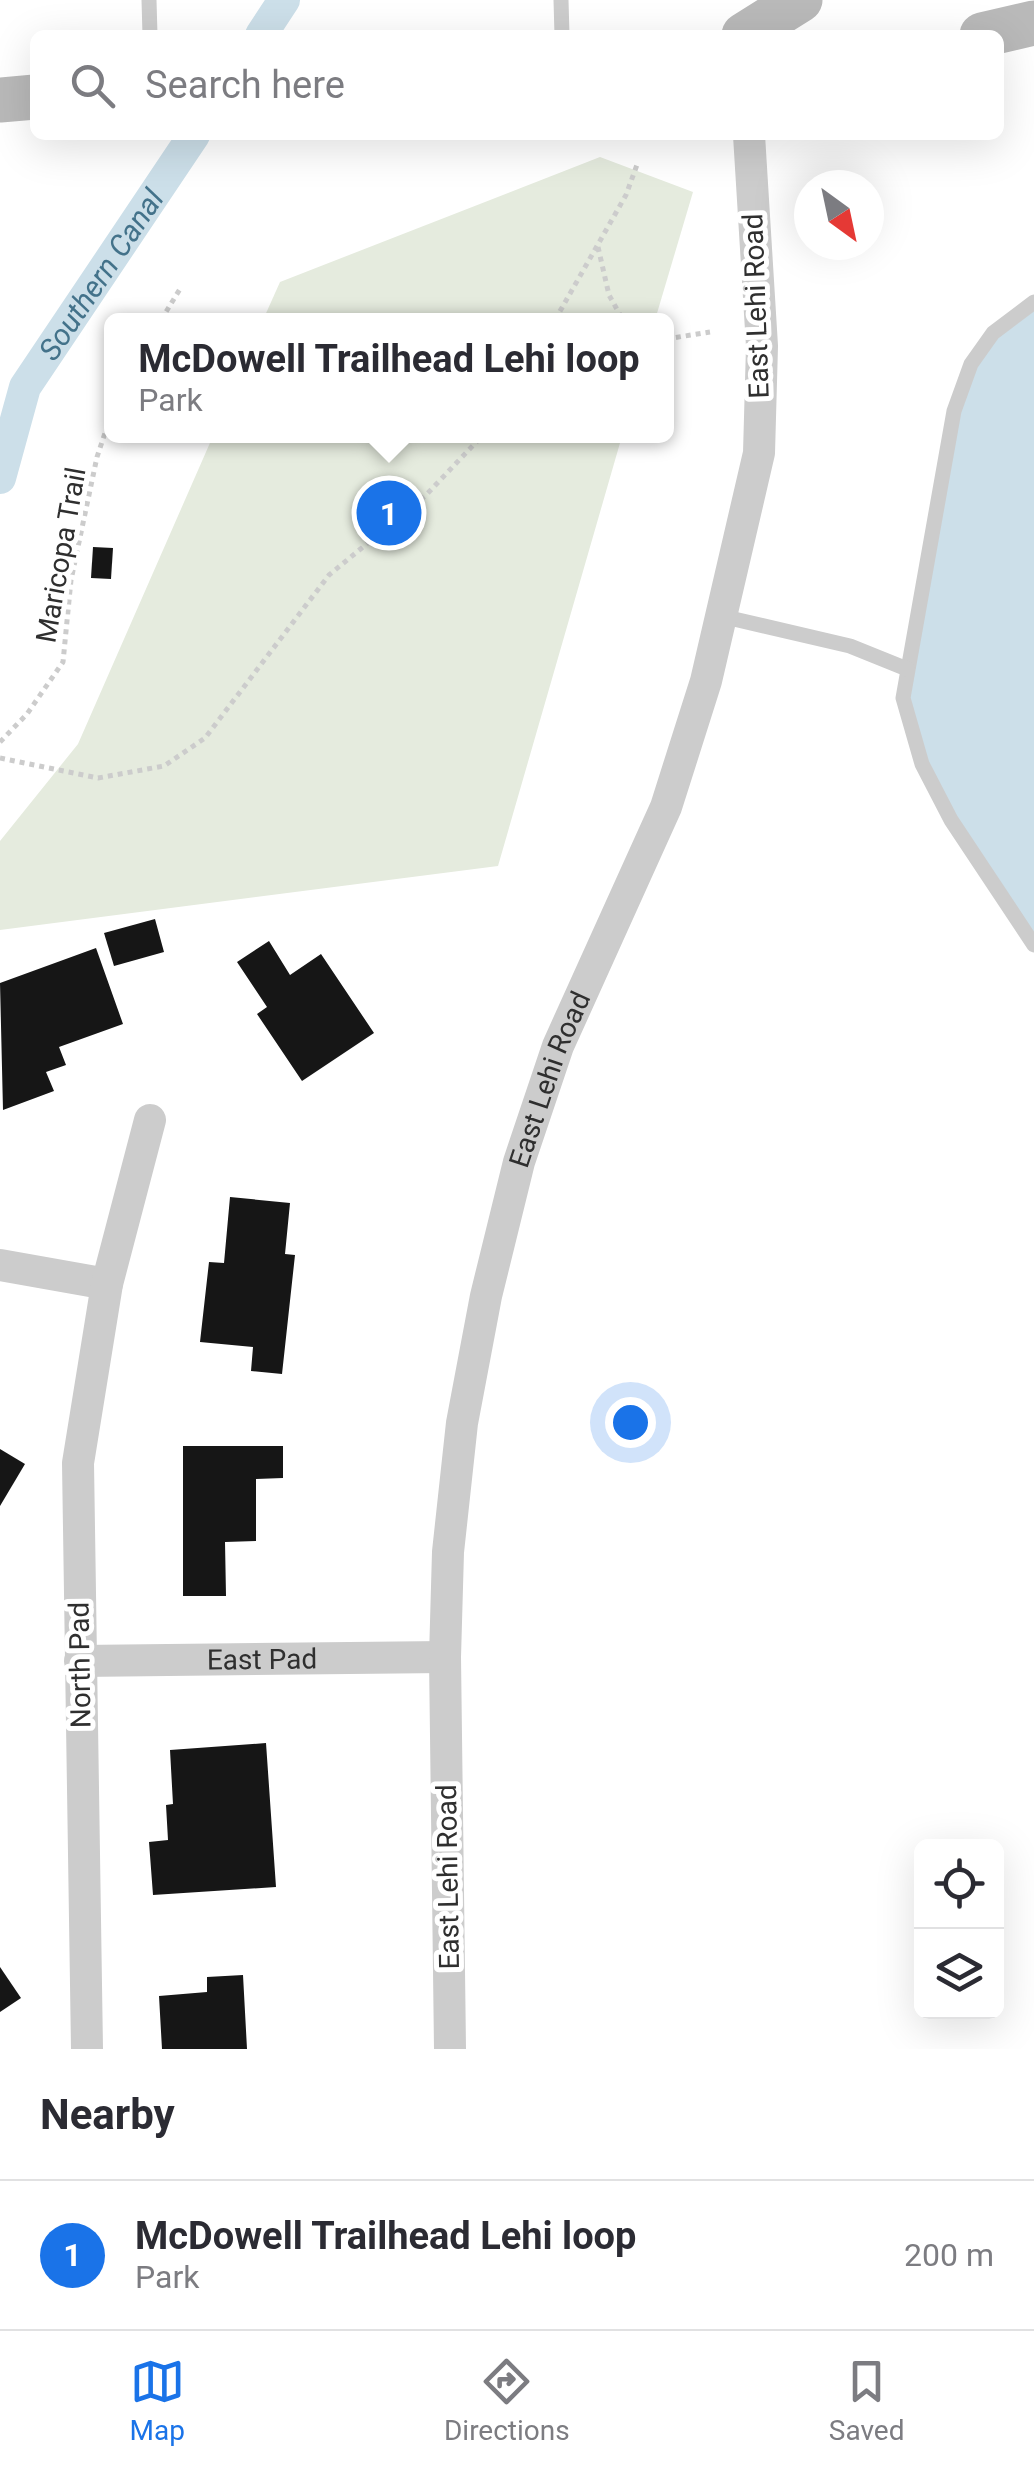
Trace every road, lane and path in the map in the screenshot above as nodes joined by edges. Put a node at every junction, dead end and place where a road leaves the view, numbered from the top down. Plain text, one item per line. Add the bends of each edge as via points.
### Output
1 (149, 0) edge
2 (561, 0) edge
3 (800, 0) edge
4 (1034, 23) edge
5 (150, 30) edge
6 (562, 30) edge
7 (752, 30) edge
8 (1004, 30) edge
9 (30, 97) edge
10 (0, 100) edge
11 (749, 140) edge
12 (638, 162) dead end
13 (598, 244) junction
14 (180, 290) dead end
15 (1034, 302) edge
16 (165, 313) edge
17 (559, 313) edge
18 (620, 313) edge
19 (710, 332) dead end
20 (674, 338) edge
21 (105, 443) edge
22 (475, 443) edge
23 (721, 616) junction
24 (907, 669) junction
25 (0, 742) edge
26 (0, 758) edge
27 (1034, 946) edge
28 (150, 1120) dead end
29 (0, 1264) edge
30 (107, 1284) junction
31 (445, 1657) junction
32 (80, 1661) junction
33 (87, 2049) edge
34 (450, 2049) edge

1 - 5 lane
2 - 6 lane
3 - 7 main road
4 - 8 main road
9 - 10 main road
11 - 23 street, East Lehi Road via 762,346 759,453
12 - 13 path
13 - 17 path
13 - 18 path
14 - 16 path
15 - 24 lane via 993,333 971,364 954,411
19 - 20 path
21 - 25 path, Maricopa Trail via 71,580 63,662
22 - 26 path via 426,495 329,575 204,738 164,766 98,778
23 - 24 lane via 850,646
23 - 31 street, East Lehi Road via 666,807 558,1046 518,1162 462,1423
24 - 27 lane via 904,698 922,764
28 - 30 street, North Pad
29 - 30 street
30 - 32 street, North Pad via 78,1463
31 - 32 street, East Pad
31 - 34 street, East Lehi Road
32 - 33 street, North Pad

